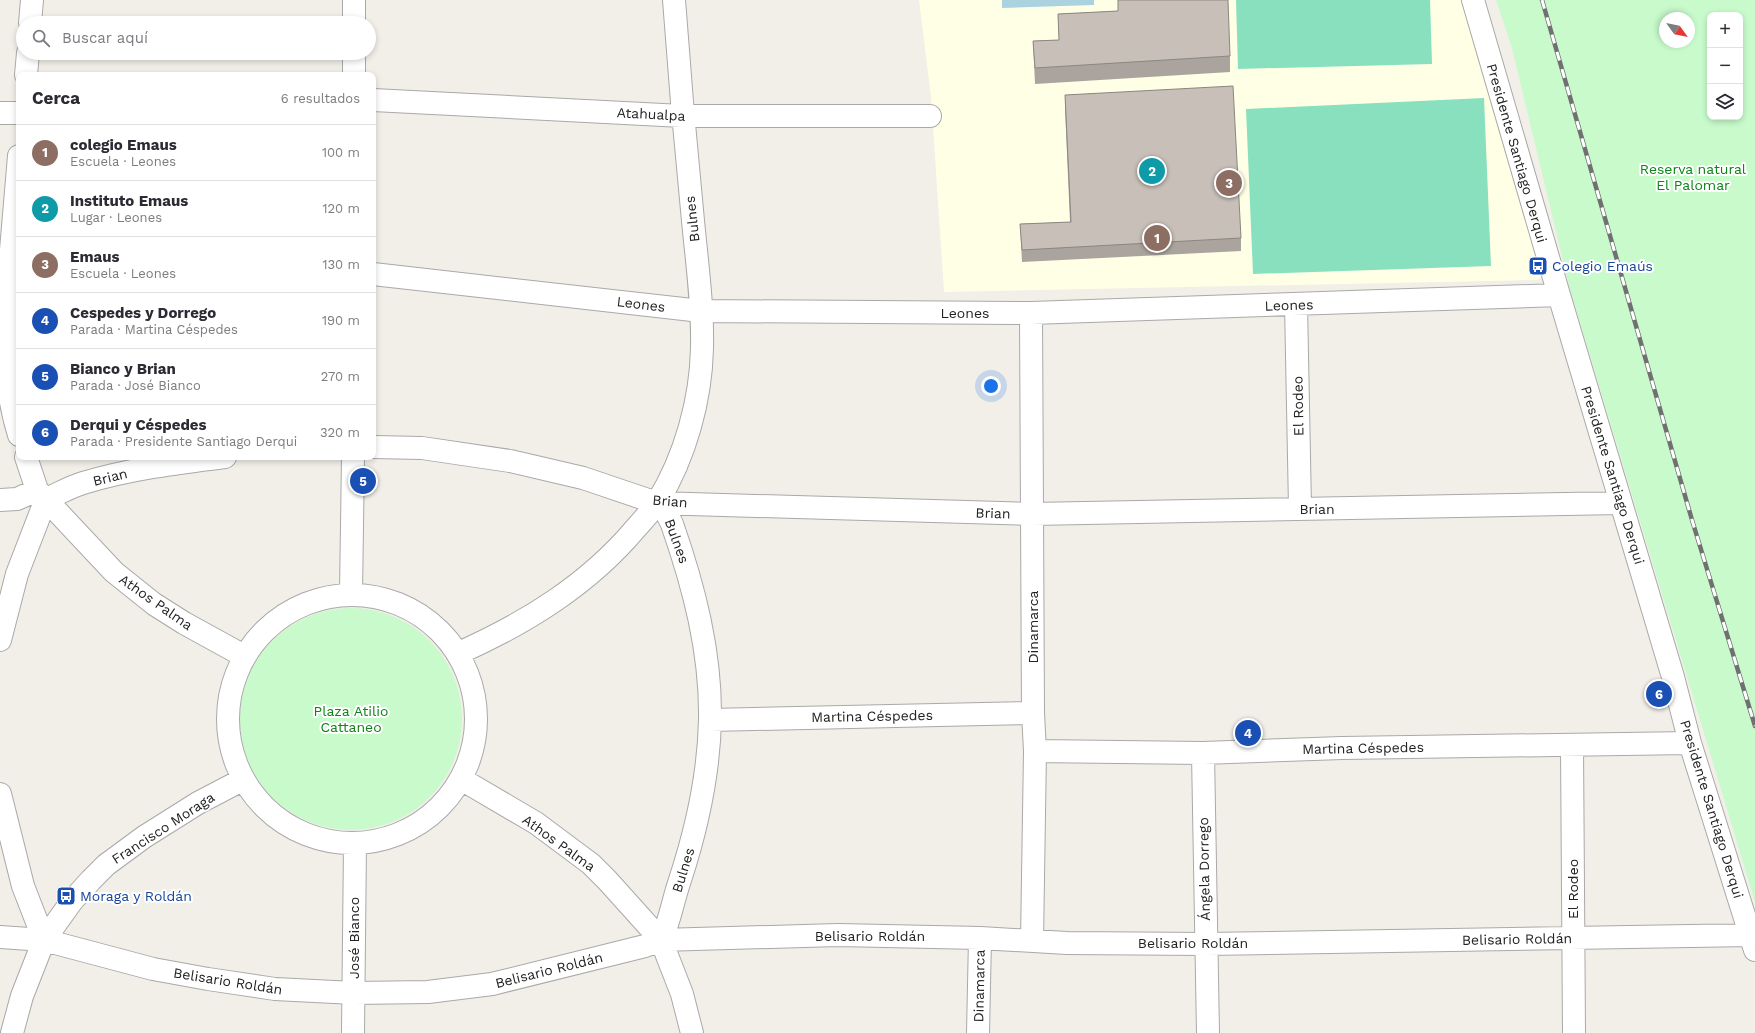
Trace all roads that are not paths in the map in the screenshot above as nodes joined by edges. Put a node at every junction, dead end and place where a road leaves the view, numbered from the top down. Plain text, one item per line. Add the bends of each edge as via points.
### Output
1 (32, 0) edge
2 (354, 0) edge
3 (674, 0) edge
4 (1473, 0) edge
5 (31, 16) edge
6 (354, 16) edge
7 (27, 60) edge
8 (354, 60) edge
9 (26, 72) edge
10 (354, 72) edge
11 (376, 100) edge
12 (0, 113) edge
13 (16, 113) edge
14 (682, 116) junction
15 (930, 116) dead end
16 (16, 197) edge
17 (376, 274) edge
18 (1559, 295) junction
19 (1296, 304) junction
20 (8, 307) edge
21 (701, 311) junction
22 (1031, 313) junction
23 (16, 424) edge
24 (376, 447) edge
25 (27, 460) edge
26 (204, 460) edge
27 (353, 460) edge
28 (41, 495) junction
29 (0, 500) edge
30 (657, 503) junction
31 (1621, 503) junction
32 (1300, 508) junction
33 (1032, 514) junction
34 (351, 593) junction
35 (0, 640) edge
36 (459, 653) junction
37 (244, 656) junction
38 (1033, 713) junction
39 (710, 720) junction
40 (1690, 743) junction
41 (1572, 746) junction
42 (1035, 751) junction
43 (1203, 753) junction
44 (461, 779) junction
45 (242, 780) junction
46 (0, 794) edge
47 (355, 844) junction
48 (0, 937) edge
49 (980, 938) junction
50 (1573, 938) junction
51 (44, 940) junction
52 (661, 940) junction
53 (1032, 942) junction
54 (1753, 942) edge
55 (1206, 944) junction
56 (354, 993) junction
57 (12, 1033) edge
58 (353, 1033) edge
59 (692, 1033) edge
60 (978, 1033) edge
61 (1208, 1033) edge
62 (1574, 1033) edge

1 - 5 street
2 - 6 street
3 - 14 street, Bulnes
4 - 18 street, Presidente Santiago Derqui
7 - 9 street
8 - 10 street
11 - 14 street, Atahualpa
12 - 13 street
14 - 15 street, Atahualpa
14 - 21 street, Bulnes
16 - 20 street
17 - 21 street, Leones
18 - 19 street, Leones
18 - 31 street, Presidente Santiago Derqui
19 - 22 street, Leones
19 - 32 street, El Rodeo
20 - 23 street via 7,380
21 - 22 street, Leones
21 - 30 street, Bulnes via 702,350 693,416 683,448
22 - 33 street, Dinamarca
24 - 30 street, Brian via 422,448 510,460 583,478
25 - 28 street
26 - 28 street, Brian via 115,475
27 - 34 street
28 - 29 street, Brian
28 - 35 street
28 - 37 street, Athos Palma via 92,550 132,588 184,623
30 - 33 street, Brian
30 - 36 street via 602,565 575,587 506,630
30 - 39 street, Bulnes via 672,524 697,605 706,659
31 - 32 street, Brian
31 - 40 street, Presidente Santiago Derqui via 1675,683
32 - 33 street, Brian
33 - 38 street, Dinamarca
34 - 36 street via 380,596 411,608 438,627
34 - 37 street via 306,602 294,609 271,623
36 - 44 street via 472,683 477,716 473,749
37 - 45 street via 229,696 228,739
38 - 39 street, Martina Céspedes
38 - 42 street, Dinamarca
39 - 52 street, Bulnes via 708,755 698,814
40 - 41 street, Martina Céspedes
40 - 54 street, Presidente Santiago Derqui
41 - 43 street, Martina Céspedes via 1342,748
41 - 50 street, El Rodeo
42 - 43 street, Martina Céspedes
42 - 53 street, Dinamarca
43 - 55 street, Ángela Dorrego
44 - 47 street via 442,806 416,826 387,839
44 - 52 street, Athos Palma via 536,823 586,860
45 - 47 street via 263,807 289,828 321,840
45 - 51 street, Francisco Moraga via 198,803 106,865 72,901
46 - 51 street via 23,886
47 - 56 street, José Bianco
48 - 51 street, Belisario Roldán
49 - 52 street, Belisario Roldán via 838,935
49 - 53 street, Belisario Roldán
49 - 60 street, Dinamarca
50 - 54 street, Belisario Roldán
50 - 55 street, Belisario Roldán
50 - 62 street, El Rodeo
51 - 56 street, Belisario Roldán via 153,969 208,979 275,989
51 - 57 street, Francisco Moraga via 22,996
52 - 56 street, Belisario Roldán via 492,984 428,992
52 - 59 street via 682,994
53 - 55 street, Belisario Roldán
55 - 61 street, Ángela Dorrego
56 - 58 street, José Bianco

